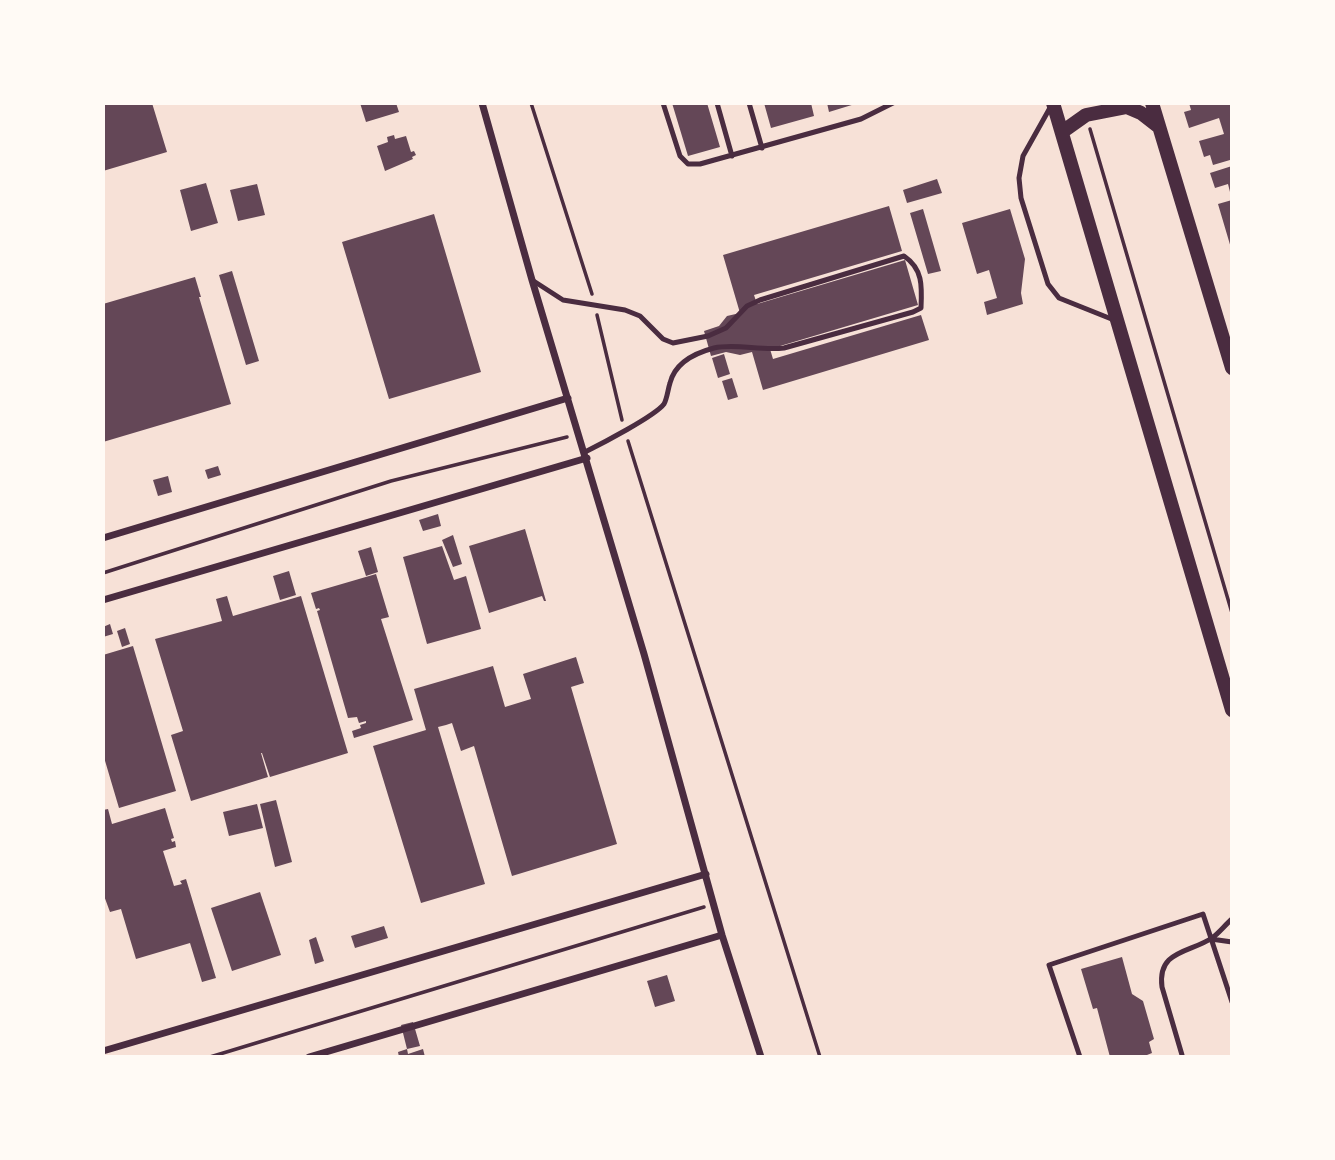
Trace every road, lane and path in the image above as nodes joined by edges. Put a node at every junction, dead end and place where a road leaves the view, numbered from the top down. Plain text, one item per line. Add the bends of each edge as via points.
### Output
1 (482, 103) edge
2 (531, 103) edge
3 (663, 103) edge
4 (717, 103) edge
5 (749, 103) edge
6 (893, 103) edge
7 (1152, 103) edge
8 (1053, 104) edge
9 (1086, 115) junction
10 (1159, 127) junction
11 (1062, 132) junction
12 (762, 148) junction
13 (732, 156) junction
14 (532, 280) junction
15 (596, 307) junction
16 (1117, 321) junction
17 (1232, 368) edge
18 (568, 397) junction
19 (625, 430) junction
20 (579, 433) junction
21 (586, 455) junction
22 (103, 538) edge
23 (103, 573) edge
24 (103, 600) edge
25 (1232, 613) edge
26 (1232, 710) edge
27 (706, 874) junction
28 (714, 904) junction
29 (1232, 919) edge
30 (722, 935) junction
31 (1211, 939) junction
32 (1232, 942) edge
33 (1232, 1002) edge
34 (103, 1051) edge
35 (1182, 1055) dead end
36 (210, 1057) edge
37 (310, 1057) edge
38 (761, 1057) edge
39 (820, 1057) edge
40 (1080, 1057) edge

1 - 14 street
2 - 15 path
3 - 13 lane via 680,156 688,164
4 - 13 lane
5 - 12 lane
6 - 12 lane via 861,119
7 - 10 main road
8 - 11 main road
8 - 16 lane via 1023,156 1021,198 1048,284 1059,298
9 - 10 main road via 1127,107
9 - 11 main road
9 - 25 path
10 - 17 main road
11 - 16 main road
12 - 13 lane
14 - 15 lane via 563,300
14 - 18 street
15 - 19 path
15 - 19 lane via 639,316 663,340 673,343 726,328 747,306 760,300 904,256 914,263 922,284 921,308 913,312 784,348 711,349 680,364 672,374 664,404
16 - 26 main road
18 - 20 street
18 - 22 street
19 - 21 lane
19 - 39 path
20 - 21 street
20 - 23 path via 391,481
21 - 24 street
21 - 27 street
27 - 28 street
27 - 34 street
28 - 30 street
28 - 36 path
29 - 31 lane
30 - 37 street
30 - 38 street
31 - 32 lane
31 - 33 lane
31 - 35 lane via 1178,952 1161,978
31 - 40 lane via 1203,914 1049,965

